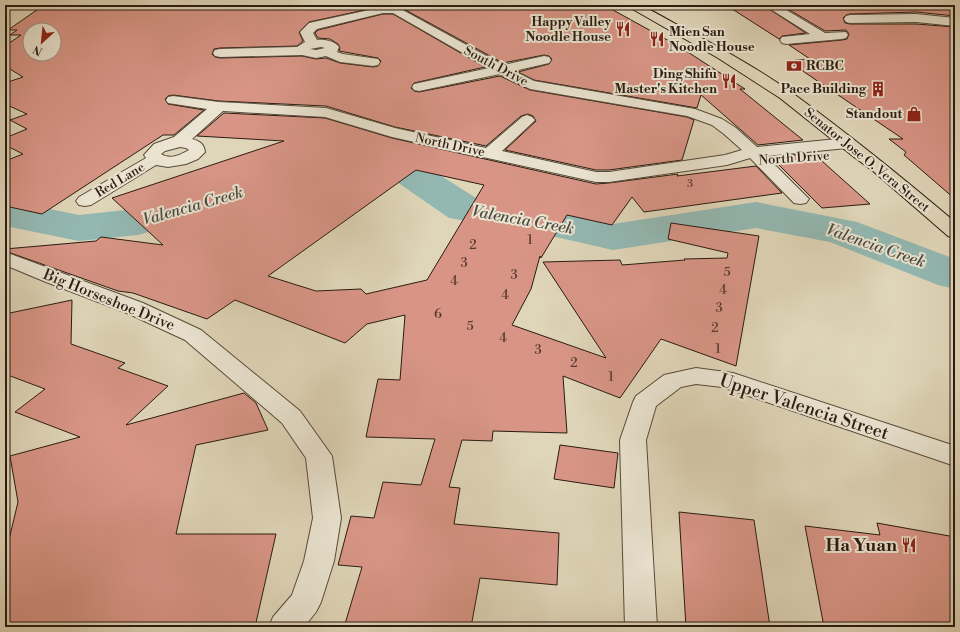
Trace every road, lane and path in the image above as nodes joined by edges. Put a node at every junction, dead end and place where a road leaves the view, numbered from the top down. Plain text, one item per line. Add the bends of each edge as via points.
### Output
1 (633, 5) edge
2 (770, 5) edge
3 (850, 19) dead end
4 (955, 22) edge
5 (842, 35) dead end
6 (823, 37) junction
7 (786, 40) dead end
8 (308, 47) junction
9 (220, 53) dead end
10 (544, 60) dead end
11 (373, 62) dead end
12 (502, 69) junction
13 (419, 87) dead end
14 (173, 100) dead end
15 (219, 106) junction
16 (527, 120) dead end
17 (177, 142) junction
18 (847, 142) junction
19 (489, 154) junction
20 (860, 154) junction
21 (758, 157) junction
22 (155, 159) junction
23 (800, 199) dead end
24 (85, 201) dead end
25 (955, 232) edge
26 (5, 258) edge
27 (955, 456) edge
28 (285, 627) edge
29 (641, 627) edge

1 - 18 main road, Senator Jose O. Vera Street via 723,55 785,94
2 - 6 street
3 - 4 street via 916,18
5 - 6 street
6 - 7 street
8 - 9 street
8 - 11 street via 329,44 333,47 327,52 340,58
8 - 12 street, South Drive via 306,32 313,26 383,10 395,10
10 - 12 street
12 - 13 street
12 - 21 street, South Drive via 530,85 543,88 690,112 717,122
14 - 15 street, North Drive
15 - 17 street, Red Lane
15 - 19 street, North Drive via 326,113 392,132
16 - 19 street
17 - 22 street, Red Lane via 155,150 152,155
17 - 22 street, Red Lane via 196,146 197,152 175,162
18 - 20 main road, Senator Jose O. Vera Street
18 - 21 street, North Drive
19 - 21 street, North Drive via 609,177
20 - 21 street, North Drive
20 - 25 main road, Senator Jose O. Vera Street via 879,167
21 - 23 street, South Drive
22 - 24 street, Red Lane
26 - 28 street, Big Horseshoe Drive via 135,308 193,334 291,417 319,456 327,518 319,561 305,602
27 - 29 street, Upper Valencia Street via 724,379 696,376 673,381 645,402 633,440

